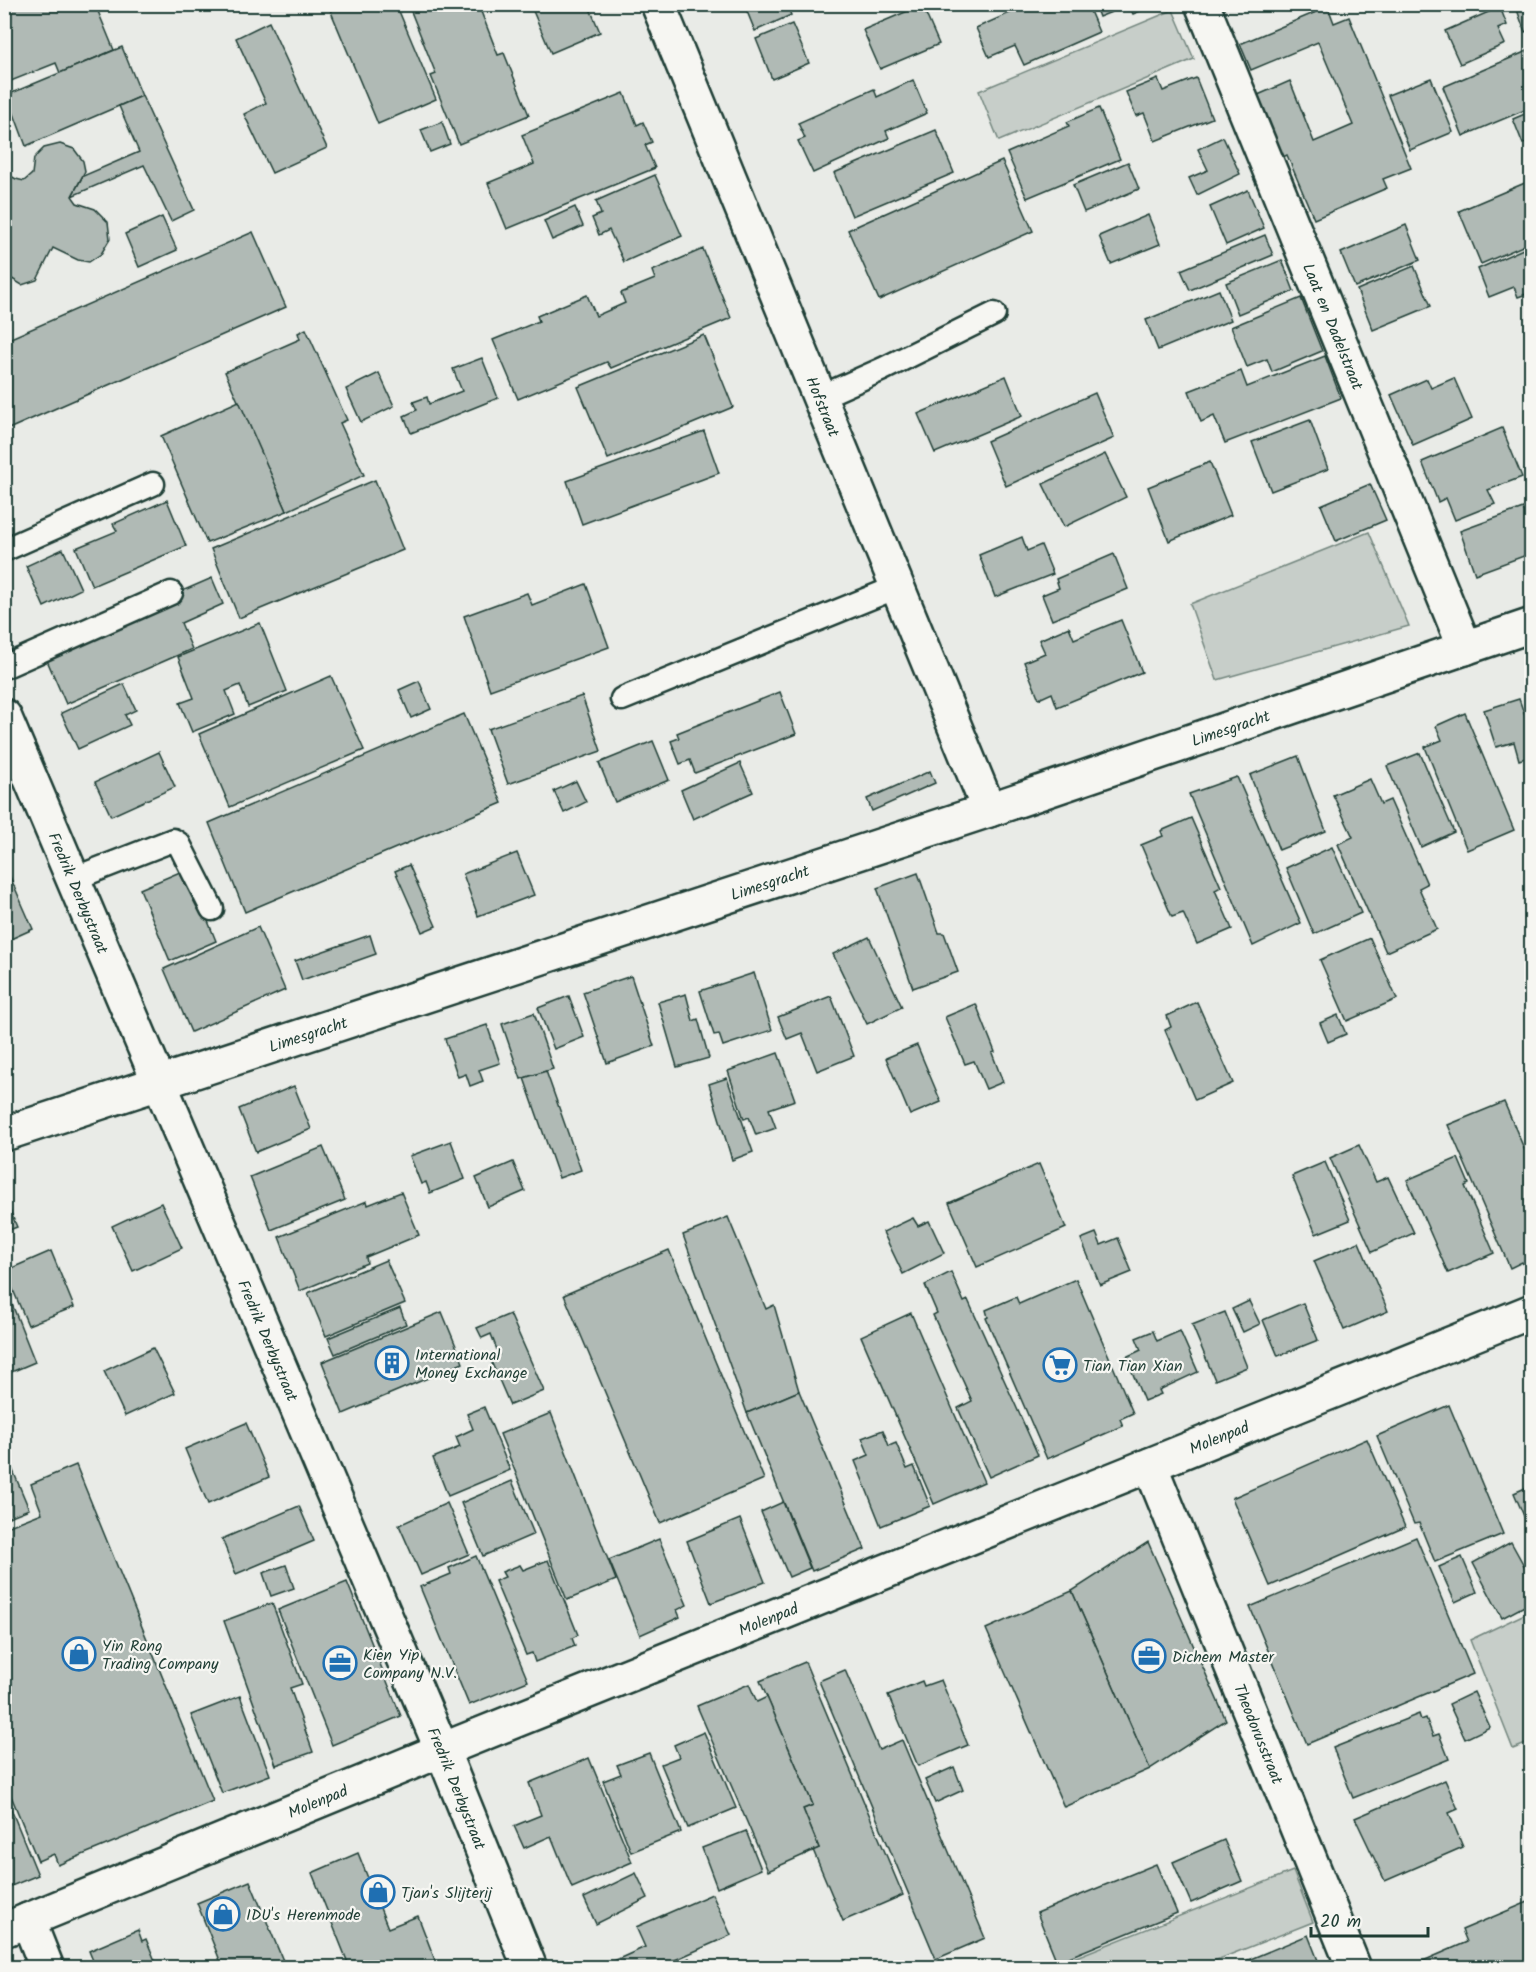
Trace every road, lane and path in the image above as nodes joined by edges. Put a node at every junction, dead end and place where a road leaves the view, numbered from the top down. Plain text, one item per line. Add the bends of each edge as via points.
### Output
1 (658, 4) edge
2 (1202, 4) edge
3 (994, 314) dead end
4 (818, 398) junction
5 (153, 484) dead end
6 (4, 550) edge
7 (897, 587) junction
8 (171, 593) dead end
9 (1532, 626) edge
10 (1466, 648) junction
11 (4, 667) edge
12 (622, 699) dead end
13 (4, 716) edge
14 (988, 810) junction
15 (73, 879) junction
16 (212, 909) dead end
17 (159, 1083) junction
18 (4, 1134) edge
19 (1532, 1311) edge
20 (1150, 1465) junction
21 (442, 1750) junction
22 (16, 1925) edge
23 (47, 1968) edge
24 (530, 1968) edge
25 (1354, 1968) edge

1 - 4 street, Hofstraat
2 - 10 street, Laat en Dadelstraat
3 - 4 lane
4 - 7 street, Hofstraat
5 - 6 lane
7 - 12 lane
7 - 14 street, Hofstraat
8 - 11 lane
9 - 10 street, Limesgracht
10 - 14 street, Limesgracht
13 - 15 street, Fredrik Derbystraat
14 - 17 street, Limesgracht
15 - 16 lane via 173,840 179,844
15 - 17 street, Fredrik Derbystraat
17 - 18 street, Limesgracht
17 - 21 street, Fredrik Derbystraat
19 - 20 street, Molenpad
20 - 21 street, Molenpad
20 - 25 street, Theodorusstraat
21 - 22 street, Molenpad
21 - 24 street, Fredrik Derbystraat
22 - 23 street

